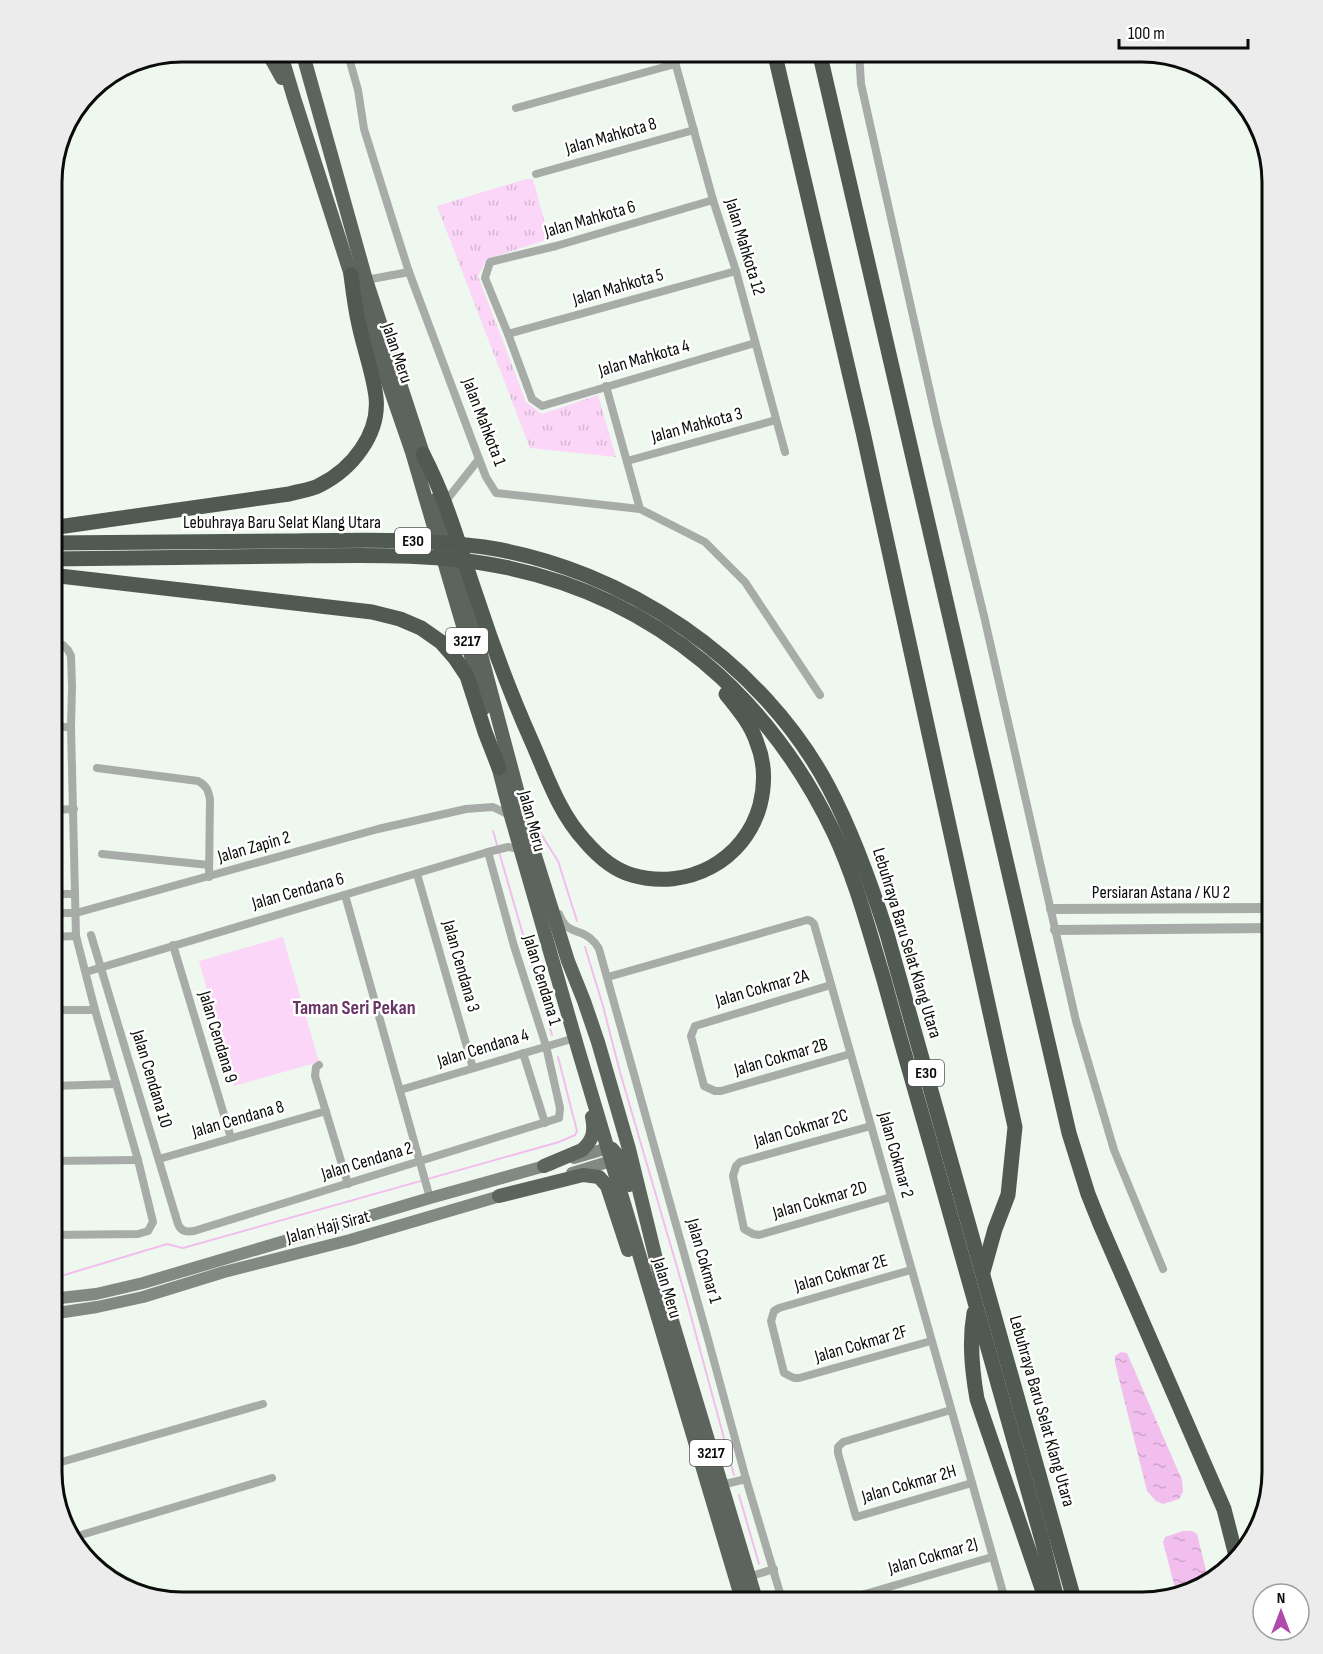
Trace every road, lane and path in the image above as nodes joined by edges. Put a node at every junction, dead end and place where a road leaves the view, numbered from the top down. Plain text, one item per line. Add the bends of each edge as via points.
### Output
1 (273, 62) edge
2 (283, 62) edge
3 (306, 62) edge
4 (350, 62) edge
5 (777, 62) edge
6 (822, 62) edge
7 (860, 62) edge
8 (675, 64) joint
9 (294, 98) junction
10 (516, 108) dead end
11 (694, 130) junction
12 (536, 174) dead end
13 (713, 200) junction
14 (736, 271) junction
15 (410, 272) junction
16 (351, 274) junction
17 (366, 280) junction
18 (508, 334) junction
19 (755, 343) junction
20 (606, 386) junction
21 (776, 420) junction
22 (785, 452) dead end
23 (423, 454) junction
24 (479, 459) junction
25 (627, 461) junction
26 (445, 502) junction
27 (640, 509) junction
28 (62, 526) edge
29 (62, 543) edge
30 (62, 559) edge
31 (62, 576) edge
32 (658, 628) junction
33 (62, 645) edge
34 (820, 695) dead end
35 (62, 727) edge
36 (71, 727) junction
37 (97, 768) dead end
38 (499, 768) junction
39 (74, 809) junction
40 (62, 810) edge
41 (511, 816) junction
42 (526, 848) junction
43 (494, 851) junction
44 (102, 854) dead end
45 (209, 865) junction
46 (417, 874) junction
47 (209, 877) junction
48 (62, 894) edge
49 (75, 894) junction
50 (345, 895) junction
51 (1262, 908) edge
52 (1051, 909) junction
53 (62, 913) edge
54 (76, 913) junction
55 (1262, 928) edge
56 (1055, 930) junction
57 (583, 934) junction
58 (91, 935) dead end
59 (76, 936) junction
60 (62, 937) edge
61 (173, 945) junction
62 (563, 947) junction
63 (568, 961) junction
64 (101, 966) junction
65 (86, 972) junction
66 (608, 977) junction
67 (831, 985) junction
68 (62, 1010) edge
69 (95, 1010) junction
70 (577, 1044) junction
71 (546, 1046) junction
72 (523, 1053) junction
73 (850, 1054) junction
74 (319, 1065) dead end
75 (473, 1068) junction
76 (116, 1084) junction
77 (62, 1086) edge
78 (400, 1090) junction
79 (721, 1091) joint
80 (326, 1111) junction
81 (559, 1118) joint
82 (545, 1123) junction
83 (871, 1126) junction
84 (231, 1138) junction
85 (611, 1154) junction
86 (159, 1159) junction
87 (138, 1160) junction
88 (62, 1161) edge
89 (421, 1166) junction
90 (544, 1166) junction
91 (348, 1184) junction
92 (428, 1192) junction
93 (499, 1196) junction
94 (891, 1197) junction
95 (184, 1231) joint
96 (759, 1234) joint
97 (62, 1235) edge
98 (1163, 1269) dead end
99 (911, 1270) junction
100 (62, 1298) edge
101 (667, 1304) junction
102 (62, 1312) edge
103 (658, 1321) junction
104 (931, 1341) junction
105 (799, 1378) joint
106 (263, 1404) dead end
107 (951, 1410) junction
108 (62, 1462) edge
109 (272, 1478) dead end
110 (746, 1479) junction
111 (972, 1483) junction
112 (721, 1485) junction
113 (80, 1535) edge
114 (1234, 1549) edge
115 (992, 1557) junction
116 (774, 1569) junction
117 (748, 1577) junction
118 (740, 1592) edge
119 (753, 1592) edge
120 (780, 1592) edge
121 (872, 1592) edge
122 (1003, 1592) edge
123 (1044, 1592) edge
124 (1055, 1592) edge
125 (1072, 1592) edge

1 - 9 highway
2 - 9 highway, Jalan Meru / 3217
3 - 17 highway, Jalan Meru / 3217
4 - 15 street, Jalan Mahkota 1 via 364,129
5 - 123 highway via 863,432 1015,1127 1008,1195 974,1309 972,1371 983,1421
6 - 114 highway via 1069,1133 1100,1224 1221,1499
7 - 52 street via 861,84 937,423
8 - 10 street
8 - 11 street, Jalan Mahkota 12
9 - 16 highway, Jalan Meru / 3217
11 - 12 street, Jalan Mahkota 8
11 - 13 street, Jalan Mahkota 12
13 - 14 street, Jalan Mahkota 12
13 - 18 street, Jalan Mahkota 6 via 490,262 485,278
14 - 18 street, Jalan Mahkota 5
14 - 19 street, Jalan Mahkota 12
15 - 17 street
15 - 24 street, Jalan Mahkota 1
16 - 28 highway via 376,399 374,422 366,443 347,467 319,486 289,494
16 - 38 highway, Jalan Meru / 3217 via 415,464 466,636
17 - 23 highway, Jalan Meru / 3217
18 - 20 street, Jalan Mahkota 4 via 532,399 542,406
19 - 20 street, Jalan Mahkota 4
19 - 21 street, Jalan Mahkota 12
20 - 25 street
21 - 22 street, Jalan Mahkota 12
21 - 25 street, Jalan Mahkota 3
23 - 26 highway
23 - 42 highway, Jalan Meru / 3217 via 476,632
24 - 26 street
24 - 27 street, Jalan Mahkota 1 via 496,494
25 - 27 street
26 - 32 highway via 498,660 564,813 584,841 612,865 630,874 665,879 713,867 741,844 758,811 764,776 757,743 736,705
27 - 34 street via 705,542 745,582
29 - 125 highway, Lebuhraya Baru Selat Klang Utara / E30 via 409,541 486,548 538,559 618,588 659,611 728,662 772,706 827,785 869,880
30 - 32 highway, Lebuhraya Baru Selat Klang Utara / E30 via 363,556 484,563 576,588
31 - 38 highway via 372,612 421,628 441,642 467,676
32 - 124 highway, Lebuhraya Baru Selat Klang Utara / E30 via 695,654 759,716 803,776 835,836 873,944
33 - 36 street via 71,656
35 - 36 street
36 - 39 street
37 - 45 street via 204,784 210,799
38 - 41 highway, Jalan Meru / 3217
39 - 40 street
39 - 49 street
41 - 42 highway, Jalan Meru / 3217
41 - 47 street, Jalan Zapin 2 via 493,807 466,809 378,829
42 - 43 street, Jalan Cendana 6
42 - 57 street, Jalan Cokmar 1 via 562,922
42 - 62 highway, Jalan Meru / 3217
42 - 70 highway, Jalan Meru / 3217
43 - 46 street, Jalan Cendana 6
43 - 71 street, Jalan Cendana 1 via 514,946
44 - 45 street
45 - 47 street
46 - 50 street, Jalan Cendana 6
46 - 75 street, Jalan Cendana 3
47 - 54 street, Jalan Zapin 2
48 - 49 street
49 - 54 street
50 - 61 street, Jalan Cendana 6
50 - 78 street
51 - 52 street, Persiaran Astana / KU 2
52 - 56 street
53 - 54 street, Jalan Zapin 2
54 - 59 street
55 - 56 street, Persiaran Astana / KU 2
56 - 98 street via 1076,1020 1114,1150
57 - 62 street via 569,937
57 - 66 street, Jalan Cokmar 1 via 593,939 599,949
58 - 64 street, Jalan Cendana 10
59 - 60 street
59 - 65 street
61 - 64 street, Jalan Cendana 6
61 - 84 street, Jalan Cendana 9
62 - 63 highway, Jalan Meru / 3217
63 - 85 highway via 617,1139
63 - 101 highway, Jalan Meru / 3217 via 591,1022 629,1149
64 - 65 street, Jalan Cendana 6
64 - 86 street, Jalan Cendana 10
65 - 69 street
66 - 67 street, Jalan Cokmar 2 via 807,920 814,924
66 - 110 street, Jalan Cokmar 1
67 - 73 street, Jalan Cokmar 2
67 - 79 street, Jalan Cokmar 2A via 696,1026 691,1036 704,1086
68 - 69 street
69 - 76 street
70 - 71 street, Jalan Cendana 4
70 - 85 highway, Jalan Meru / 3217
70 - 90 highway via 594,1130 592,1139 582,1150
71 - 72 street, Jalan Cendana 4
71 - 81 street, Jalan Cendana 1
72 - 75 street, Jalan Cendana 4
72 - 82 street
73 - 79 street, Jalan Cokmar 2B
73 - 83 street, Jalan Cokmar 2
74 - 80 street via 315,1076
75 - 78 street, Jalan Cendana 4
76 - 77 street
76 - 87 street
78 - 89 street
80 - 84 street, Jalan Cendana 8
80 - 91 street
81 - 82 street, Jalan Cendana 2
82 - 89 street, Jalan Cendana 2
83 - 94 street, Jalan Cokmar 2
83 - 96 street, Jalan Cokmar 2C via 740,1162 733,1176 744,1229
84 - 86 street, Jalan Cendana 8
85 - 90 main road, Jalan Haji Sirat
85 - 93 main road, Jalan Haji Sirat
85 - 101 highway via 621,1159
85 - 103 highway, Jalan Meru / 3217
86 - 95 street, Jalan Cendana 10 via 178,1224
87 - 88 street
87 - 97 street via 153,1222 148,1231
89 - 91 street, Jalan Cendana 2
89 - 92 street
90 - 92 main road, Jalan Haji Sirat
91 - 95 street, Jalan Cendana 2
92 - 100 main road, Jalan Haji Sirat via 143,1283
93 - 102 main road, Jalan Haji Sirat via 143,1297
93 - 103 highway via 583,1175 600,1177 607,1186
94 - 96 street, Jalan Cokmar 2D
94 - 99 street, Jalan Cokmar 2
99 - 104 street, Jalan Cokmar 2
99 - 105 street, Jalan Cokmar 2E via 774,1311 771,1321 784,1374
101 - 112 highway, Jalan Meru / 3217
103 - 118 highway, Jalan Meru / 3217
104 - 105 street, Jalan Cokmar 2F
104 - 107 street, Jalan Cokmar 2
106 - 108 street
107 - 111 street, Jalan Cokmar 2
107 - 111 street, Jalan Cokmar 2H via 843,1442 838,1447 856,1517
109 - 113 street
110 - 112 street
110 - 116 street, Jalan Cokmar 1
111 - 115 street, Jalan Cokmar 2
112 - 117 highway, Jalan Meru / 3217
115 - 121 street, Jalan Cokmar 2J
115 - 122 street, Jalan Cokmar 2
116 - 117 street
116 - 120 street, Jalan Cokmar 1
117 - 119 highway, Jalan Meru / 3217

